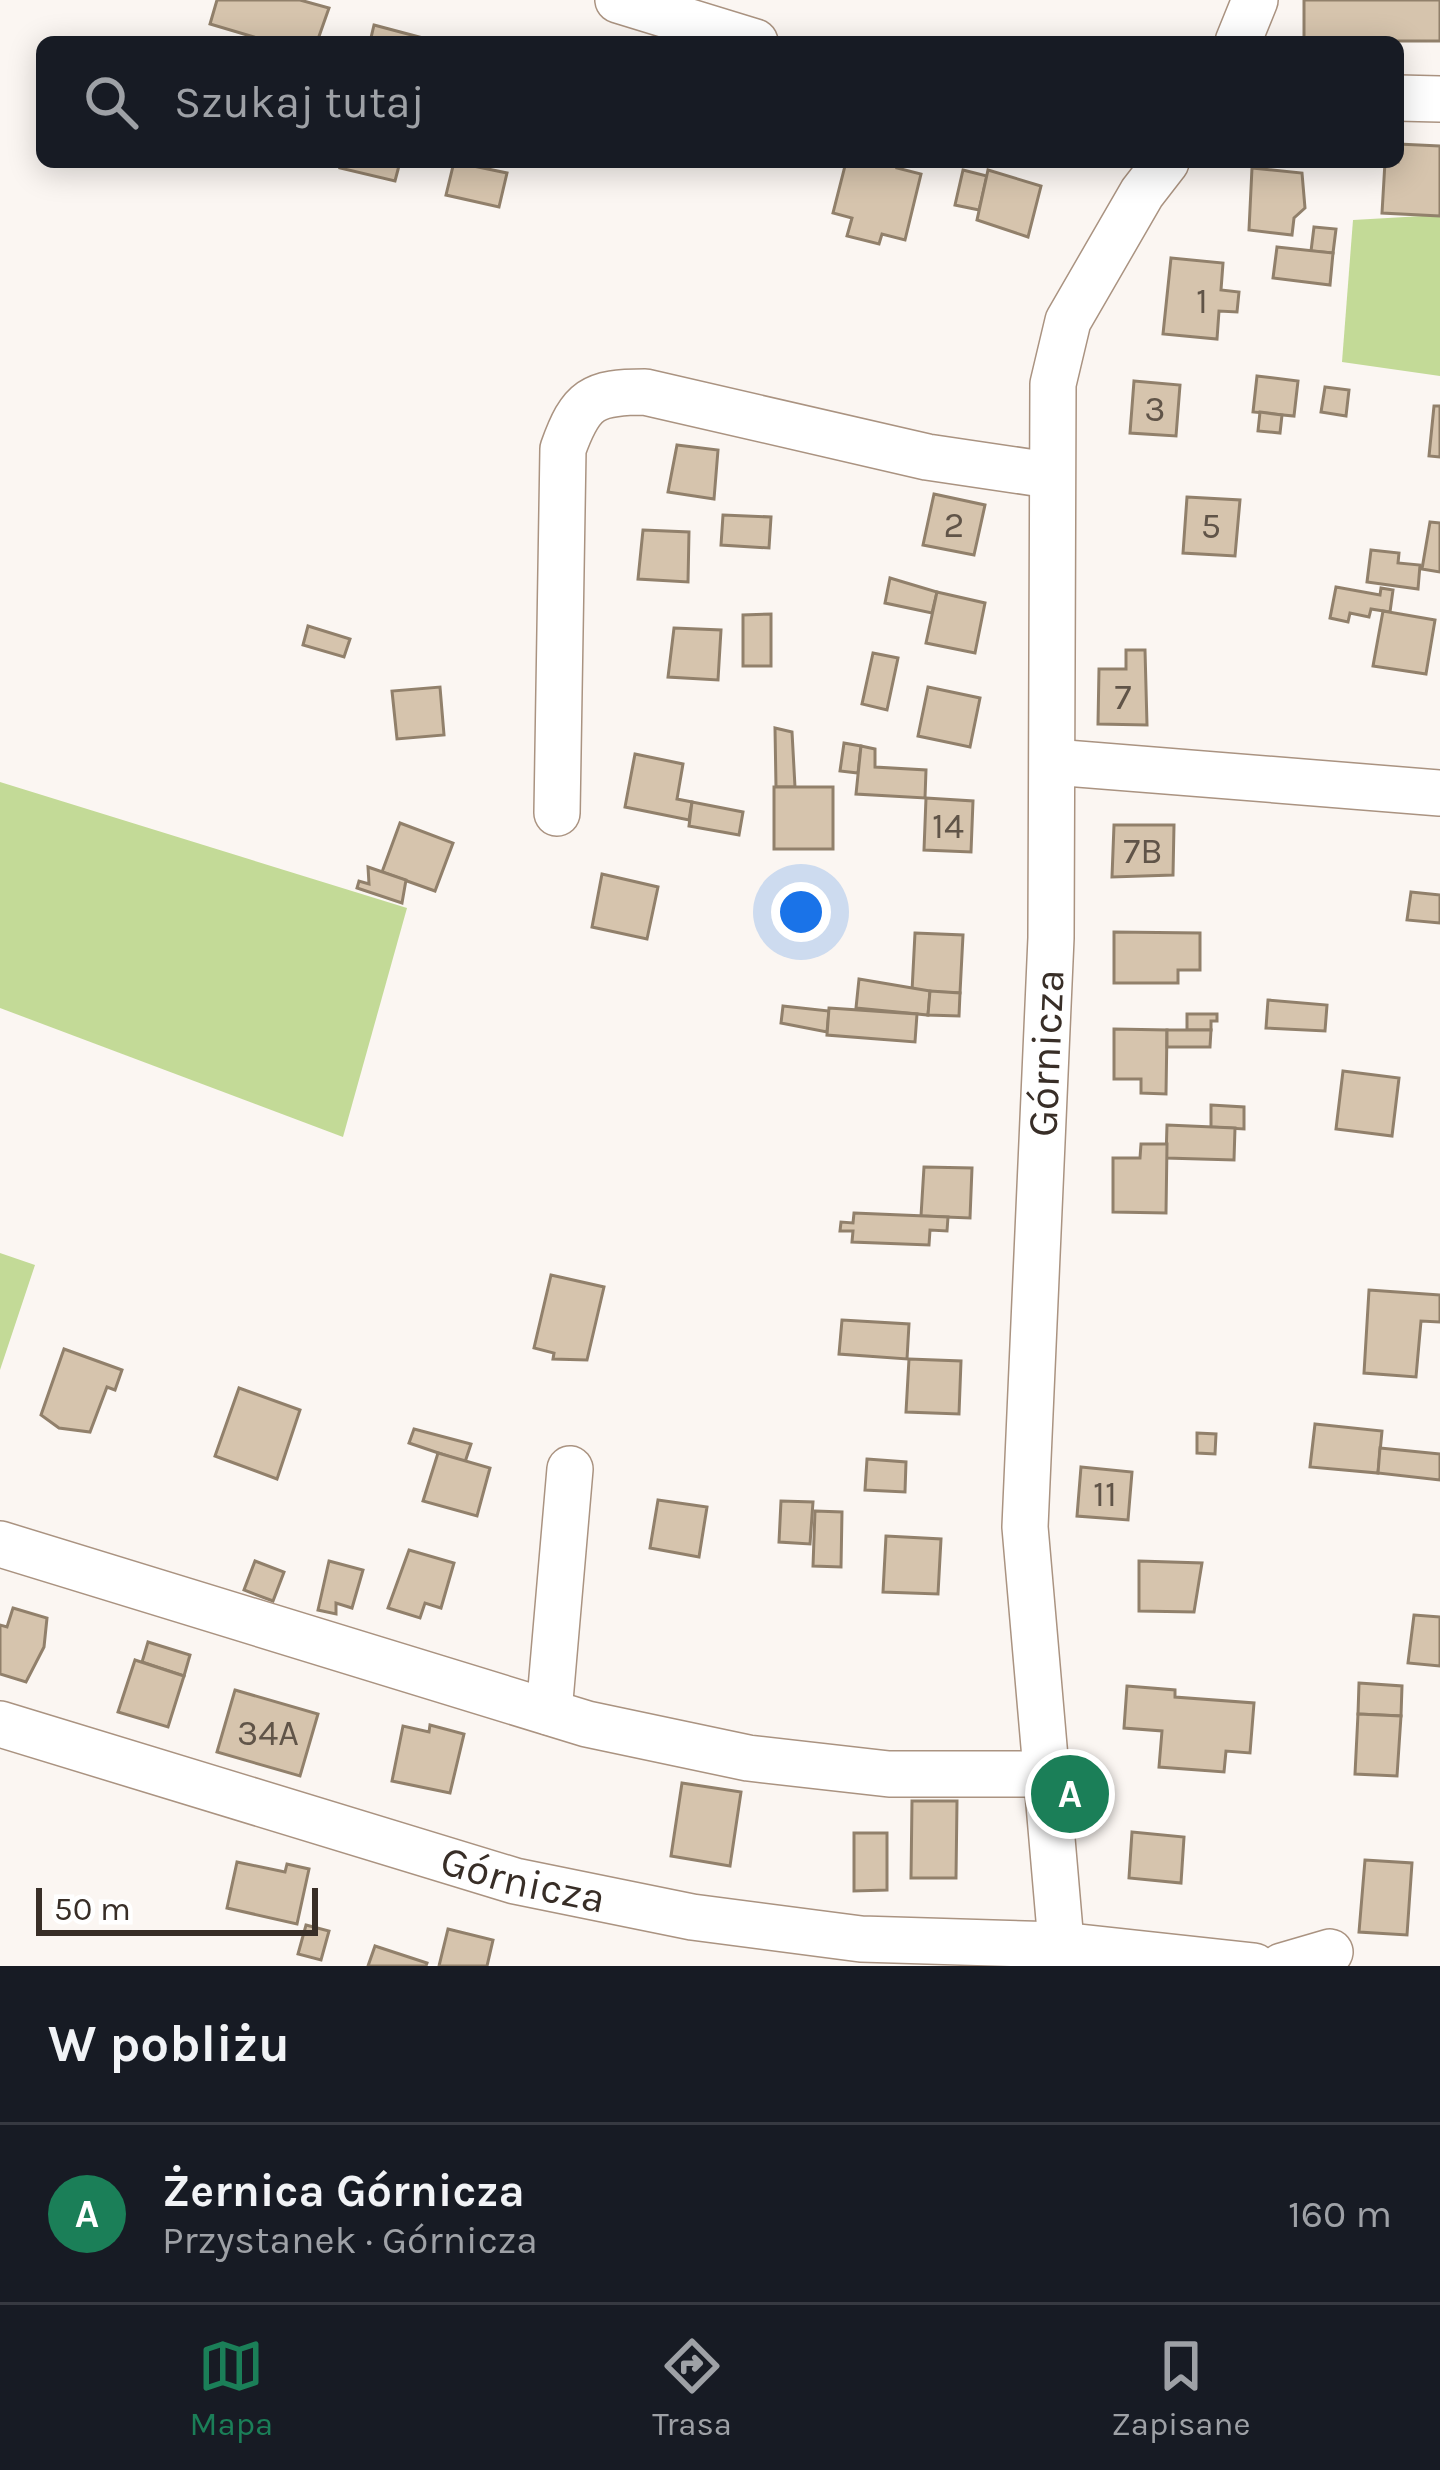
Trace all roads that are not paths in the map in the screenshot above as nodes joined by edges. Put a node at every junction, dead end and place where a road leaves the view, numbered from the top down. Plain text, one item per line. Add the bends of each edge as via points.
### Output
1 (619, 0) edge
2 (1255, 0) edge
3 (736, 36) edge
4 (1240, 36) edge
5 (1404, 98) edge
6 (1440, 99) edge
7 (1161, 168) edge
8 (1049, 475) junction
9 (1053, 762) junction
10 (1440, 793) edge
11 (557, 813) dead end
12 (570, 1469) dead end
13 (0, 1544) edge
14 (549, 1712) junction
15 (0, 1724) edge
16 (1043, 1774) junction
17 (1330, 1952) dead end
18 (1062, 1955) edge
19 (1254, 1966) edge
20 (1282, 1966) edge

1 - 3 street
2 - 4 street
5 - 6 street
7 - 8 street, Górnicza via 1068,321 1053,384
8 - 9 street, Górnicza
8 - 11 street via 927,457 645,392 605,392 576,412 563,449
9 - 10 street
9 - 16 street, Górnicza via 1025,1490
12 - 14 street
13 - 14 street
14 - 16 street via 748,1758 889,1774
15 - 18 street, Górnicza via 515,1881 692,1917
16 - 18 street, Górnicza
17 - 20 street
18 - 19 street

